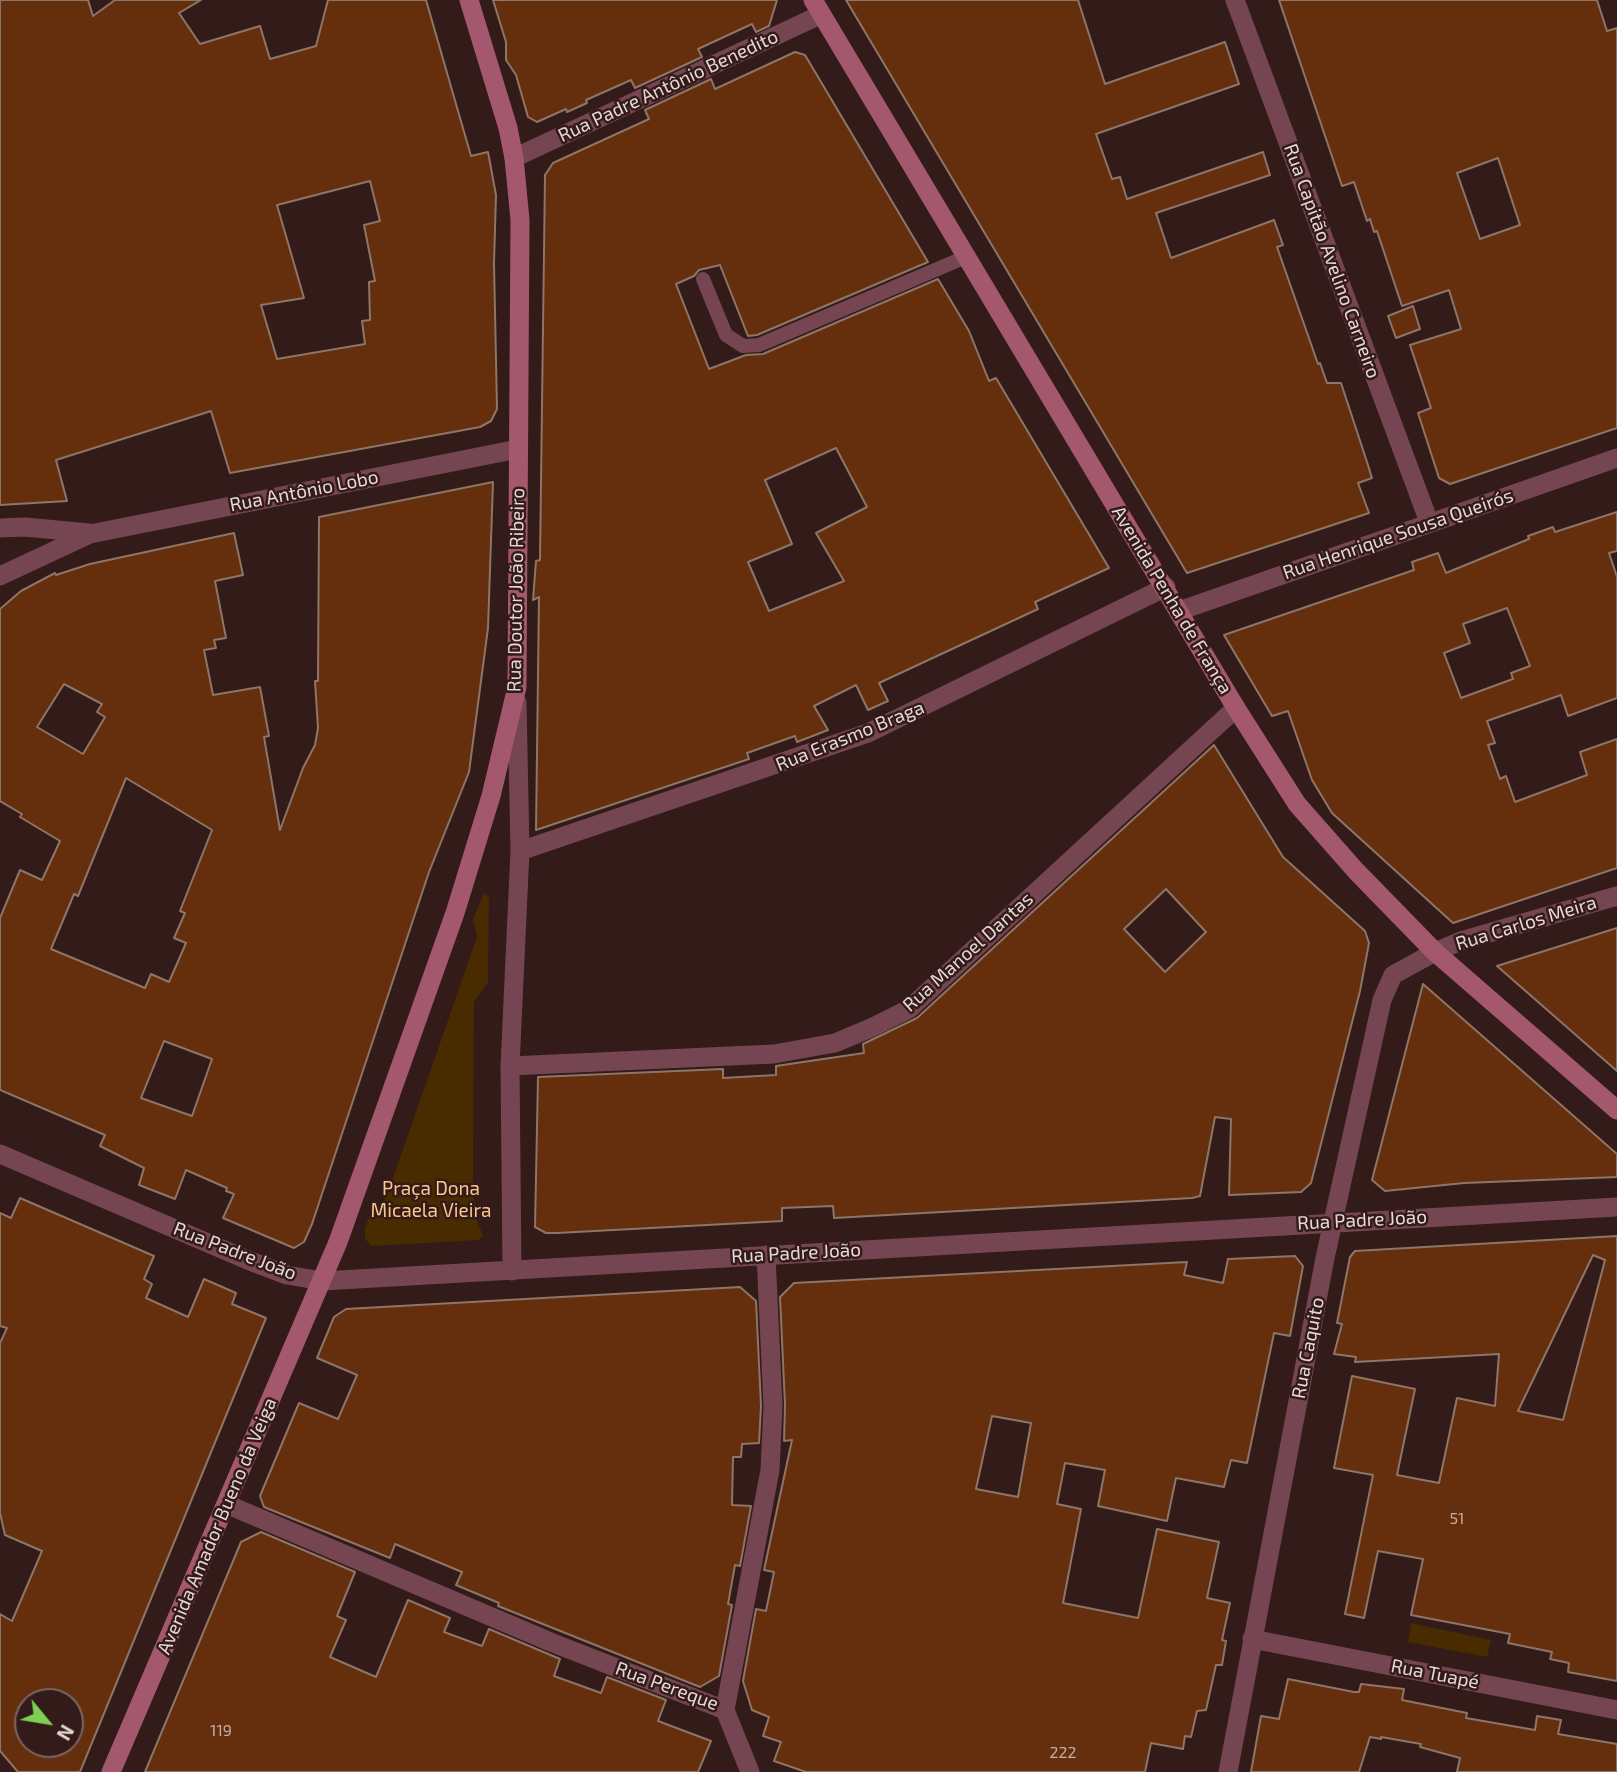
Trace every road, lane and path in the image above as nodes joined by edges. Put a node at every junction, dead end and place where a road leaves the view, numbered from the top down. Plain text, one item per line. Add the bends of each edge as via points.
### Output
1 (469, 0) edge
2 (1235, 0) edge
3 (817, 7) edge
4 (514, 158) junction
5 (968, 256) junction
6 (703, 279) dead end
7 (518, 449) junction
8 (1617, 458) edge
9 (1429, 522) junction
10 (0, 528) edge
11 (90, 534) junction
12 (0, 576) edge
13 (1166, 587) junction
14 (1179, 611) junction
15 (517, 687) junction
16 (1236, 708) junction
17 (520, 850) junction
18 (1617, 896) edge
19 (1435, 951) junction
20 (510, 1066) junction
21 (1617, 1110) edge
22 (0, 1154) edge
23 (1617, 1207) edge
24 (1333, 1221) junction
25 (766, 1255) junction
26 (512, 1271) junction
27 (322, 1281) junction
28 (226, 1504) junction
29 (1252, 1639) junction
30 (725, 1710) junction
31 (1617, 1710) edge
32 (111, 1772) edge
33 (750, 1772) edge
34 (1228, 1772) edge

1 - 4 main road, Rua Doutor João Ribeiro
2 - 9 street, Rua Capitão Avelino Carneiro
3 - 4 street, Rua Padre Antônio Benedito
3 - 5 main road, Avenida Penha de França
4 - 7 main road, Rua Doutor João Ribeiro via 520,220
5 - 6 lane via 751,346 734,343 726,335
5 - 13 main road, Avenida Penha de França
7 - 11 street, Rua Antônio Lobo
7 - 15 main road, Rua Doutor João Ribeiro
8 - 9 street, Rua Henrique Sousa Queirós
9 - 14 street, Rua Henrique Sousa Queirós
10 - 11 street, Rua Antônio Lobo
11 - 12 street, Rua Antônio Lobo
13 - 14 main road, Avenida Penha de França
13 - 17 street, Rua Erasmo Braga via 867,733
14 - 16 main road, Avenida Penha de França
15 - 17 street
15 - 27 main road, Rua Doutor João Ribeiro via 491,796 455,914
16 - 19 main road, Avenida Penha de França via 1297,804
16 - 20 street, Rua Manoel Dantas via 909,1009 873,1027 835,1043 775,1054
17 - 20 street
18 - 19 street, Rua Carlos Meira
19 - 21 main road, Avenida Penha de França
19 - 24 street, Rua Caquito via 1393,975 1382,1000
20 - 26 street
22 - 27 street, Rua Padre João via 260,1265
23 - 24 street, Rua Padre João
24 - 25 street, Rua Padre João
24 - 29 street, Rua Caquito
25 - 26 street, Rua Padre João
25 - 30 street, Rua Pereque via 773,1406 770,1470
26 - 27 street, Rua Padre João
27 - 28 main road, Avenida Amador Bueno da Veiga
28 - 30 street, Rua Pereque via 553,1643
28 - 32 main road, Avenida Amador Bueno da Veiga
29 - 31 street, Rua Tuapé
29 - 34 street, Rua Caquito
30 - 33 street

